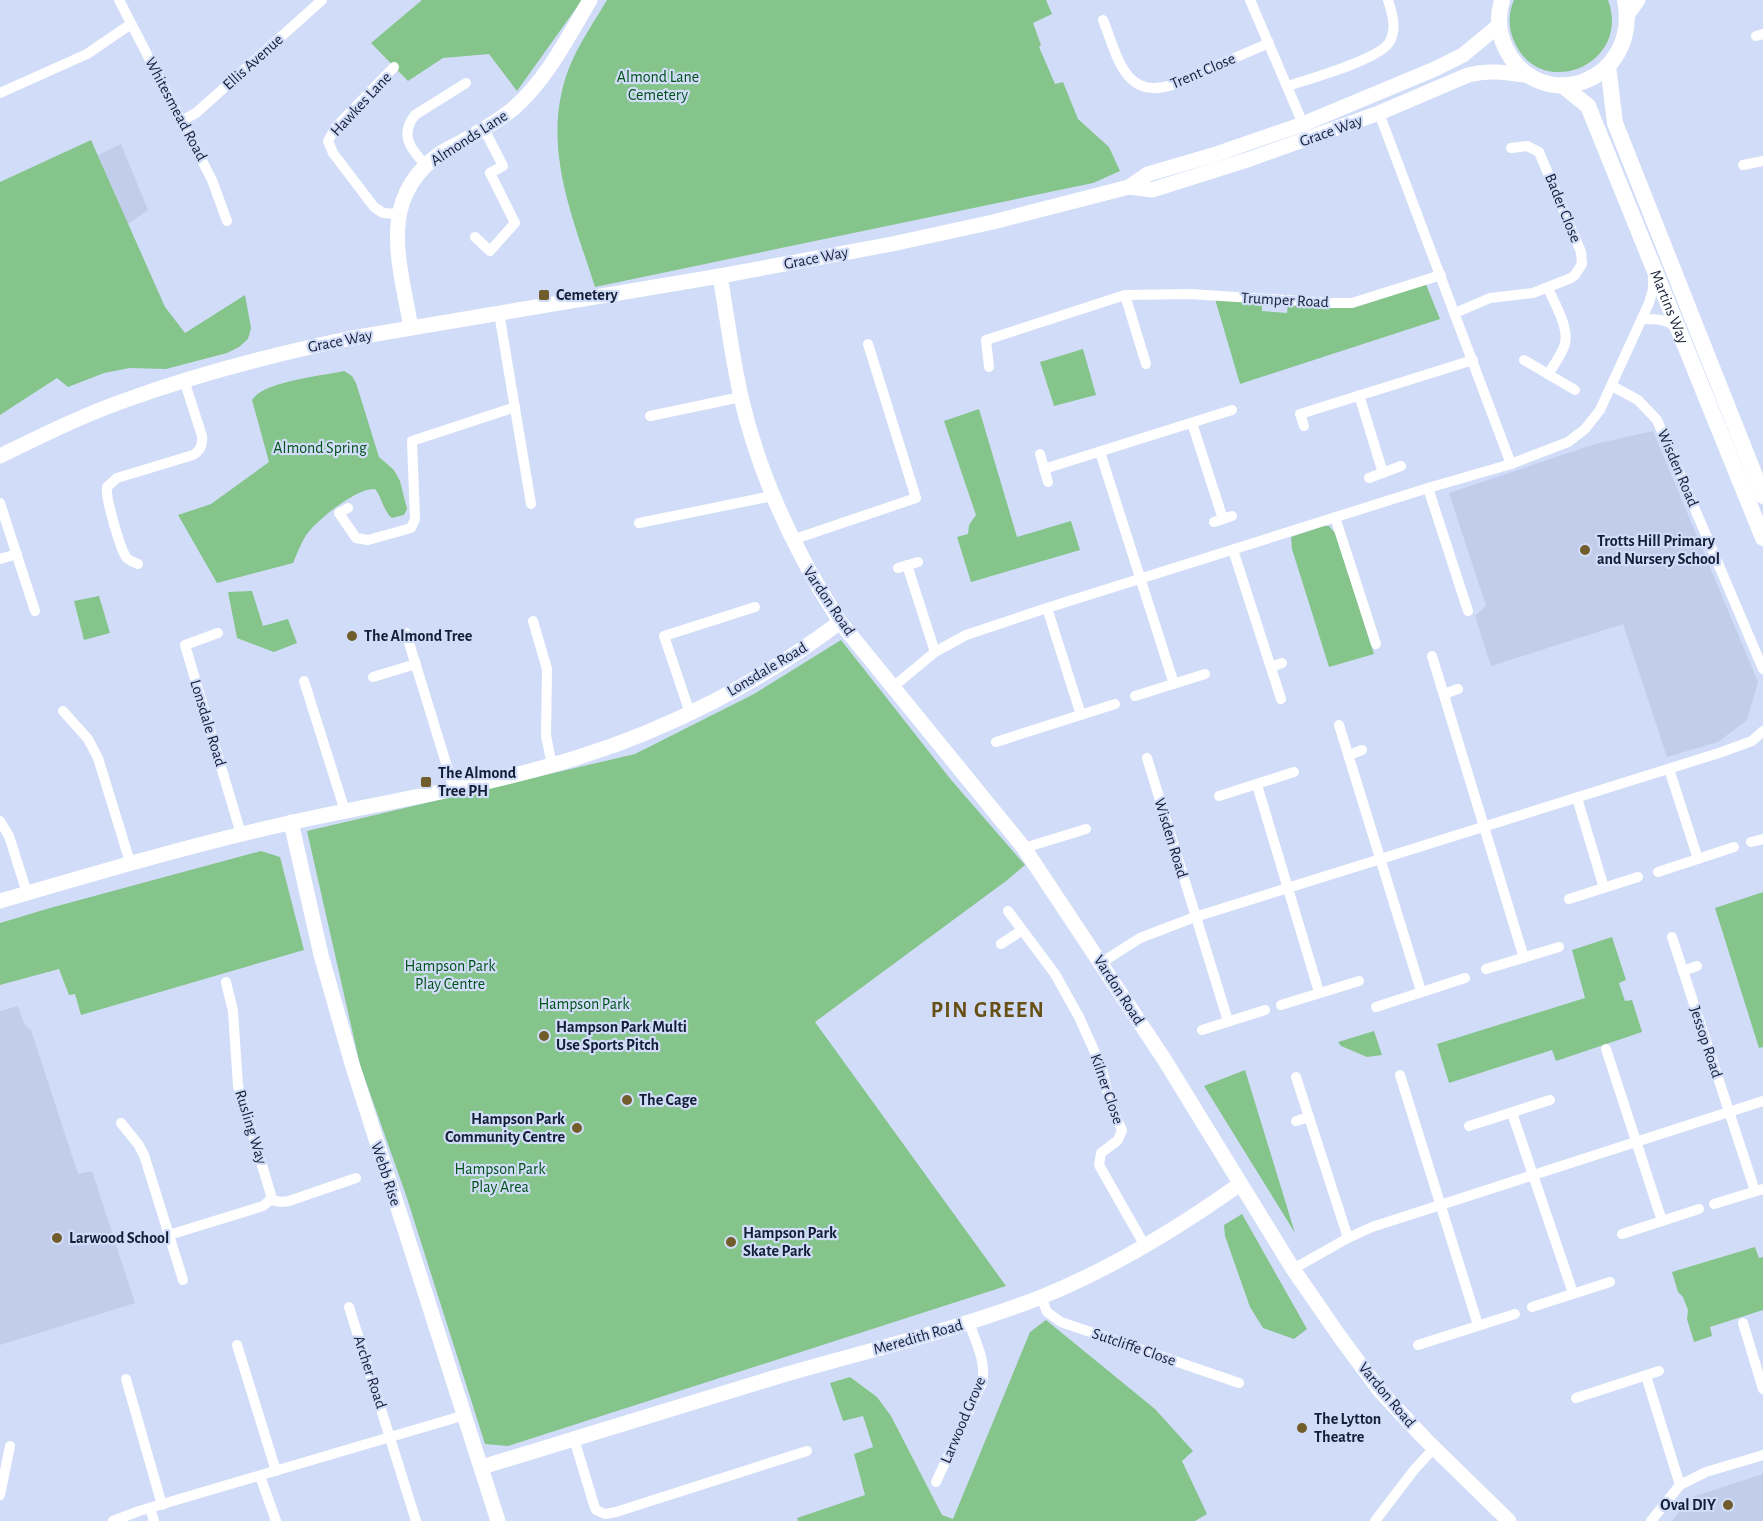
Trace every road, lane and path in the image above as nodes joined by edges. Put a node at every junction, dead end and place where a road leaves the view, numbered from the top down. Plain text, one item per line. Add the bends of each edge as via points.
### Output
1 (118, 0) edge
2 (322, 0) edge
3 (590, 0) edge
4 (1250, 0) edge
5 (1388, 0) edge
6 (1502, 0) edge
7 (1638, 0) edge
8 (1626, 7) edge
9 (1103, 20) dead end
10 (131, 24) junction
11 (1498, 26) junction
12 (1269, 43) junction
13 (1608, 66) junction
14 (394, 67) dead end
15 (1531, 76) junction
16 (466, 83) dead end
17 (1562, 85) junction
18 (1288, 86) junction
19 (0, 93) edge
20 (1379, 113) junction
21 (181, 121) junction
22 (1303, 123) junction
23 (484, 129) junction
24 (1510, 148) dead end
25 (1763, 161) edge
26 (426, 165) junction
27 (1743, 165) dead end
28 (1129, 187) junction
29 (398, 214) junction
30 (227, 221) dead end
31 (475, 237) dead end
32 (1653, 266) junction
33 (1441, 275) junction
34 (720, 276) junction
35 (1548, 288) junction
36 (1125, 295) junction
37 (499, 313) junction
38 (1455, 313) junction
39 (1643, 319) junction
40 (411, 328) junction
41 (1679, 330) junction
42 (868, 344) dead end
43 (1473, 360) junction
44 (1524, 360) dead end
45 (1146, 364) dead end
46 (989, 367) dead end
47 (1548, 374) junction
48 (184, 380) junction
49 (1612, 386) junction
50 (1575, 390) dead end
51 (1359, 395) junction
52 (741, 397) junction
53 (515, 407) junction
54 (1232, 410) dead end
55 (650, 416) dead end
56 (1192, 423) junction
57 (1304, 426) dead end
58 (1100, 452) junction
59 (1040, 454) dead end
60 (0, 456) edge
61 (1511, 464) junction
62 (1401, 466) dead end
63 (1044, 469) junction
64 (1383, 473) junction
65 (1369, 478) dead end
66 (1048, 482) dead end
67 (1428, 488) junction
68 (772, 496) junction
69 (1763, 496) edge
70 (0, 503) edge
71 (531, 504) dead end
72 (1335, 517) junction
73 (329, 519) dead end
74 (1223, 519) dead end
75 (639, 523) dead end
76 (1763, 538) edge
77 (792, 540) junction
78 (1233, 550) junction
79 (17, 554) junction
80 (0, 559) edge
81 (138, 564) dead end
82 (908, 565) dead end
83 (1139, 579) junction
84 (755, 607) dead end
85 (1047, 608) junction
86 (35, 611) dead end
87 (1468, 611) dead end
88 (533, 621) dead end
89 (840, 622) junction
90 (218, 633) dead end
91 (406, 633) dead end
92 (1376, 644) dead end
93 (935, 652) junction
94 (1432, 656) dead end
95 (1282, 663) dead end
96 (416, 664) junction
97 (1271, 667) junction
98 (1763, 669) edge
99 (1206, 674) dead end
100 (373, 677) dead end
101 (304, 681) dead end
102 (1174, 684) junction
103 (893, 687) junction
104 (1458, 689) dead end
105 (1444, 694) junction
106 (1135, 696) dead end
107 (1281, 699) dead end
108 (1115, 704) dead end
109 (63, 711) dead end
110 (690, 712) junction
111 (1081, 715) junction
112 (1339, 725) dead end
113 (1761, 737) edge
114 (996, 742) dead end
115 (1362, 750) dead end
116 (1349, 755) junction
117 (1147, 758) dead end
118 (552, 765) junction
119 (1669, 769) junction
120 (1294, 772) dead end
121 (1257, 784) junction
122 (454, 789) junction
123 (1219, 796) dead end
124 (1577, 798) junction
125 (345, 811) junction
126 (0, 821) edge
127 (291, 822) junction
128 (1483, 827) junction
129 (1086, 829) dead end
130 (241, 834) junction
131 (1763, 839) edge
132 (1751, 842) dead end
133 (1734, 847) dead end
134 (1024, 848) junction
135 (1380, 859) junction
136 (1698, 859) junction
137 (130, 862) junction
138 (1658, 872) dead end
139 (1638, 877) dead end
140 (1604, 888) junction
141 (1288, 889) junction
142 (27, 893) junction
143 (1569, 899) dead end
144 (0, 901) edge
145 (1008, 911) dead end
146 (1195, 917) junction
147 (1021, 931) junction
148 (1672, 937) dead end
149 (1001, 944) dead end
150 (1560, 947) dead end
151 (1524, 958) junction
152 (1101, 963) junction
153 (1697, 966) dead end
154 (1486, 969) dead end
155 (1683, 971) junction
156 (1465, 978) dead end
157 (1359, 981) dead end
158 (226, 982) dead end
159 (1421, 991) junction
160 (1319, 993) junction
161 (1281, 1005) dead end
162 (1376, 1007) dead end
163 (1265, 1010) dead end
164 (1228, 1021) junction
165 (1202, 1030) dead end
166 (1606, 1049) dead end
167 (1400, 1075) dead end
168 (1296, 1077) dead end
169 (1550, 1100) dead end
170 (1763, 1101) edge
171 (1729, 1112) junction
172 (1512, 1113) junction
173 (1309, 1117) junction
174 (1296, 1121) dead end
175 (121, 1123) dead end
176 (1469, 1126) dead end
177 (1636, 1142) junction
178 (1534, 1175) junction
179 (356, 1178) dead end
180 (1240, 1184) junction
181 (1759, 1190) edge
182 (270, 1200) junction
183 (1442, 1204) junction
184 (1714, 1204) dead end
185 (1699, 1209) dead end
186 (1662, 1221) junction
187 (1622, 1234) dead end
188 (169, 1235) junction
189 (1348, 1238) junction
190 (1145, 1246) junction
191 (1293, 1269) junction
192 (183, 1280) dead end
193 (1610, 1282) dead end
194 (1573, 1293) junction
195 (1041, 1297) junction
196 (349, 1306) dead end
197 (1532, 1307) dead end
198 (1515, 1314) dead end
199 (969, 1322) junction
200 (1743, 1323) dead end
201 (1478, 1325) junction
202 (237, 1345) dead end
203 (1418, 1345) dead end
204 (1659, 1371) dead end
205 (1646, 1376) junction
206 (126, 1379) dead end
207 (1239, 1383) dead end
208 (1763, 1389) edge
209 (1576, 1398) dead end
210 (465, 1415) junction
211 (390, 1437) junction
212 (574, 1439) junction
213 (10, 1446) dead end
214 (1434, 1448) junction
215 (807, 1451) dead end
216 (1763, 1455) edge
217 (482, 1467) junction
218 (276, 1471) junction
219 (260, 1476) junction
220 (936, 1482) dead end
221 (1680, 1485) junction
222 (0, 1495) edge
223 (162, 1505) junction
224 (150, 1508) junction
225 (113, 1521) edge
226 (154, 1521) edge
227 (276, 1521) edge
228 (416, 1521) edge
229 (498, 1521) edge
230 (1376, 1521) edge
231 (1509, 1521) edge
232 (1651, 1521) edge

1 - 10 street, Whitesmead Road
2 - 21 street, Ellis Avenue
3 - 23 street, Almonds Lane via 541,80 512,109
4 - 12 street
5 - 18 street via 1394,31 1384,50
6 - 11 main road, Martins Way
7 - 8 street
8 - 13 main road, Martins Way via 1626,33 1620,51
9 - 12 street, Trent Close via 1127,75 1138,85 1155,90
10 - 19 street via 87,54
10 - 21 street, Whitesmead Road
11 - 15 main road, Martins Way via 1509,55
11 - 22 street, Grace Way via 1463,55 1435,69
12 - 18 street
13 - 17 main road, Martins Way via 1595,77
13 - 69 main road, Martins Way via 1615,123
14 - 29 street, Hawkes Lane via 335,128 328,141 374,207 383,213
15 - 17 main road, Martins Way
15 - 20 street, Grace Way via 1482,72
16 - 26 street via 411,119 407,139 412,151
17 - 32 main road, Martins Way via 1588,106
18 - 22 street
20 - 28 street, Grace Way via 1152,190
20 - 33 street
21 - 30 street, Whitesmead Road via 212,180
22 - 28 street, Grace Way via 1148,174
23 - 26 street, Almonds Lane
23 - 31 street via 503,166 490,173 515,223 490,251
24 - 35 street, Bader Close via 1527,146 1539,152 1581,252 1582,264 1575,275
25 - 27 street
26 - 29 street, Almonds Lane via 410,184
28 - 34 street, Grace Way via 982,225
29 - 40 street, Almonds Lane via 397,241
32 - 39 street via 1653,289
32 - 41 main road, Martins Way
33 - 36 street, Trumper Road via 1352,303 1190,294
33 - 38 street
34 - 37 street, Grace Way
34 - 52 street, Vardon Road
35 - 38 street, Bader Close via 1522,296 1490,298
35 - 47 street via 1565,339
36 - 45 street
36 - 46 street, Trumper Road via 986,340
37 - 40 street, Grace Way
37 - 53 street
38 - 43 street
39 - 41 street via 1668,321
39 - 49 street
40 - 48 street, Grace Way via 294,350
41 - 76 main road, Martins Way
42 - 77 street via 916,498
43 - 51 street
43 - 61 street
44 - 47 street
47 - 50 street
48 - 60 street, Grace Way via 84,417
48 - 81 street via 202,436 200,450 117,478 106,492 123,552
49 - 61 street via 1596,417 1575,438
49 - 98 street, Wisden Road via 1638,400 1657,420
51 - 57 street via 1300,414
51 - 64 street
52 - 55 street
52 - 68 street, Vardon Road
53 - 71 street
53 - 73 street via 412,441 415,519 411,528 368,540 356,538 344,510
54 - 56 street
56 - 58 street
56 - 74 street
58 - 63 street
58 - 83 street
59 - 63 street
61 - 67 street
62 - 64 street
63 - 66 street
64 - 65 street
67 - 72 street
67 - 87 street
68 - 75 street
68 - 77 street, Vardon Road
70 - 79 street
72 - 78 street
72 - 92 street
77 - 89 street, Vardon Road
78 - 83 street
78 - 97 street
79 - 80 street
79 - 86 street
82 - 93 street
83 - 85 street
83 - 102 street
84 - 110 street via 664,636
85 - 93 street via 966,635
85 - 111 street
88 - 118 street via 547,669 546,736
89 - 103 street, Vardon Road
89 - 110 street, Lonsdale Road via 752,680
90 - 130 street, Lonsdale Road via 185,645
91 - 96 street
93 - 103 street
94 - 105 street
95 - 97 street
96 - 100 street
96 - 122 street
97 - 107 street
99 - 102 street
101 - 125 street
102 - 106 street
103 - 134 street, Vardon Road
104 - 105 street
105 - 128 street
108 - 111 street
109 - 137 street via 98,758
110 - 118 street, Lonsdale Road via 627,741
111 - 114 street
112 - 116 street
113 - 119 street
115 - 116 street
116 - 135 street
117 - 146 street, Wisden Road
118 - 122 street, Lonsdale Road
119 - 124 street
119 - 136 street
120 - 121 street
121 - 123 street
121 - 141 street
122 - 125 street, Lonsdale Road
124 - 128 street
124 - 140 street
125 - 127 street, Lonsdale Road
126 - 142 street
127 - 130 street, Lonsdale Road
127 - 210 street, Webb Rise via 321,955 352,1064
128 - 135 street
128 - 151 street
129 - 134 street
130 - 137 street, Lonsdale Road
131 - 132 street
133 - 136 street
134 - 152 street, Vardon Road
135 - 141 street
135 - 159 street
136 - 138 street
137 - 142 street, Lonsdale Road
139 - 140 street
140 - 143 street
141 - 146 street
141 - 160 street
142 - 144 street, Lonsdale Road
145 - 147 street, Kilner Close
146 - 152 street via 1140,938
146 - 164 street, Wisden Road
147 - 149 street
147 - 190 street, Kilner Close via 1055,974 1101,1066 1122,1130 1118,1140 1101,1153 1099,1165
148 - 155 street, Jessop Road
150 - 151 street
151 - 154 street
152 - 180 street, Vardon Road
153 - 155 street
155 - 171 street, Jessop Road
156 - 159 street
157 - 160 street
158 - 182 street, Rusling Way via 233,1011 238,1086 271,1190
159 - 162 street
160 - 161 street
163 - 164 street
164 - 165 street
166 - 177 street
167 - 183 street
168 - 173 street
169 - 172 street
170 - 171 street
171 - 177 street
171 - 181 street, Jessop Road
172 - 176 street
172 - 178 street
173 - 174 street
173 - 189 street
175 - 188 street via 141,1150
177 - 178 street
177 - 186 street
178 - 183 street
178 - 194 street
179 - 182 street via 289,1201
180 - 190 street, Meredith Road
180 - 191 street, Vardon Road
181 - 184 street, Jessop Road
182 - 188 street via 263,1206
183 - 189 street
183 - 201 street
185 - 186 street
186 - 187 street
188 - 192 street
189 - 191 street
190 - 195 street, Meredith Road
191 - 214 street, Vardon Road via 1380,1391
193 - 194 street
194 - 197 street
195 - 199 street, Meredith Road
195 - 207 street, Sutcliffe Close via 1047,1312 1061,1322
196 - 211 street, Archer Road
198 - 201 street
199 - 212 street, Meredith Road
199 - 220 street, Larwood Grove via 984,1374
200 - 208 street
201 - 203 street
202 - 218 street
204 - 205 street
205 - 209 street
205 - 221 street
206 - 223 street
210 - 211 street
210 - 217 street, Webb Rise
211 - 218 street
211 - 228 street, Archer Road
212 - 215 street via 596,1510 605,1514
212 - 217 street, Meredith Road
213 - 222 street
214 - 230 street
214 - 231 street, Vardon Road
216 - 221 street via 1706,1472
217 - 229 street, Webb Rise
218 - 219 street
219 - 223 street
219 - 227 street
221 - 232 street
223 - 224 street
224 - 225 street
224 - 226 street

